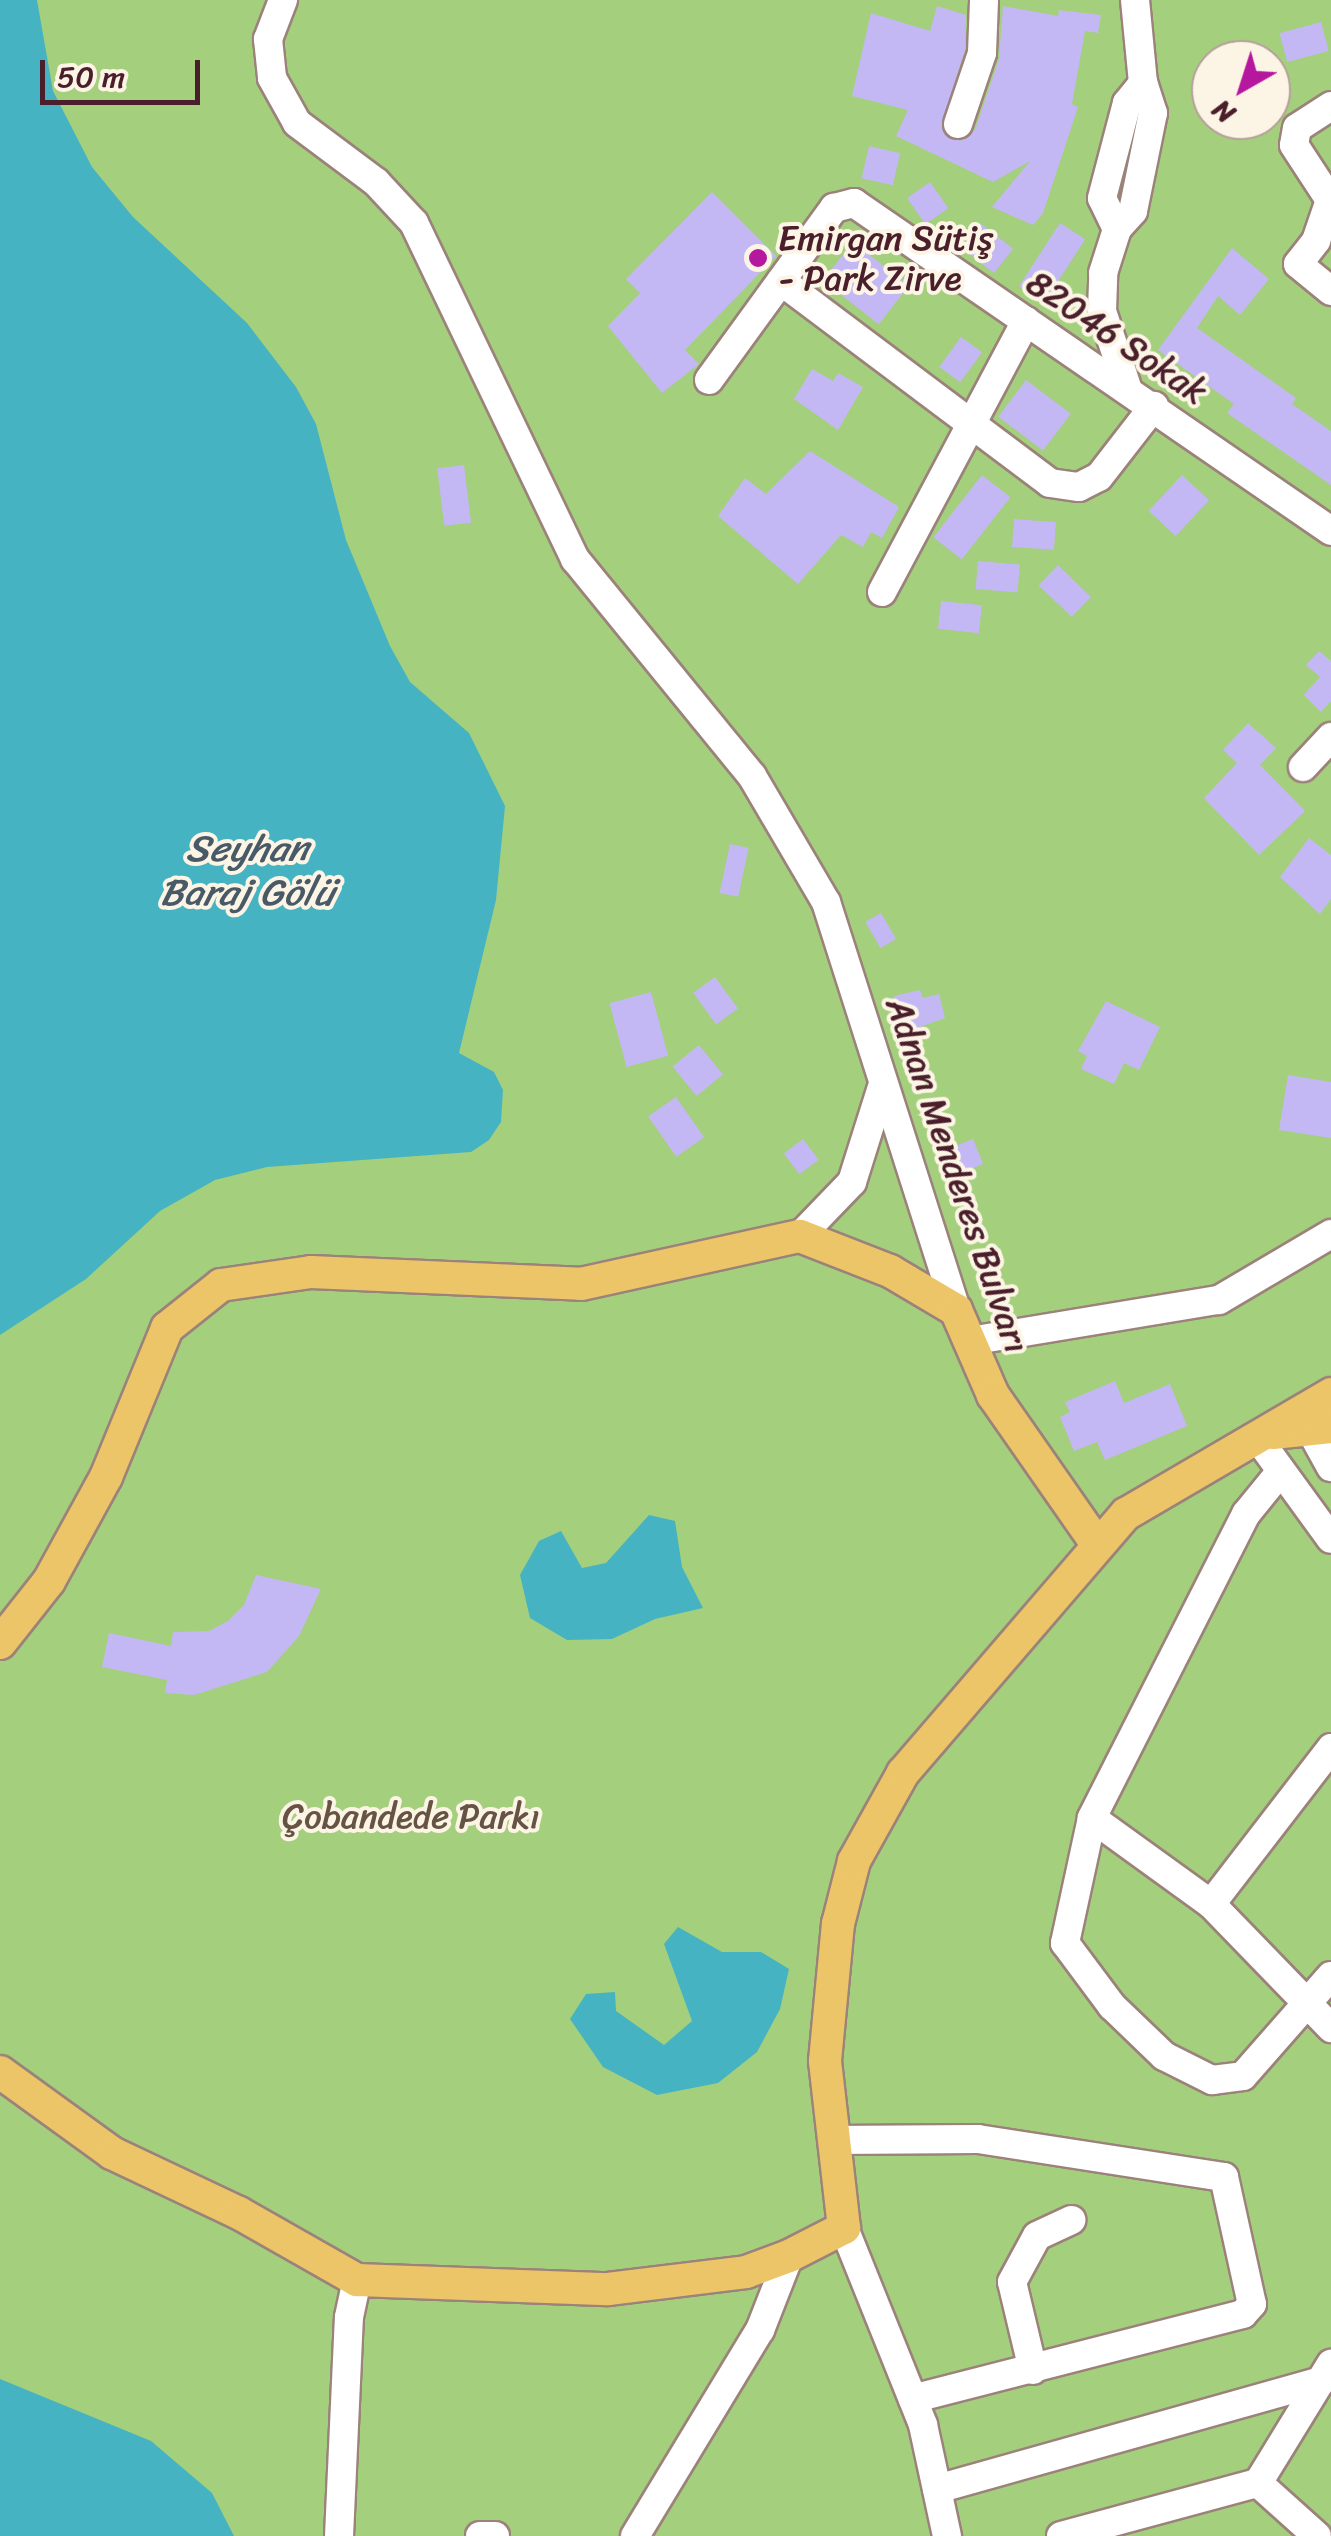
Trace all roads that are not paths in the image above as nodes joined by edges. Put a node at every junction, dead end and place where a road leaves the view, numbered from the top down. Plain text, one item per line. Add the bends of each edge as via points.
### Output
1 (283, 0) edge
2 (984, 0) edge
3 (1135, 0) edge
4 (1331, 106) edge
5 (958, 124) dead end
6 (781, 281) junction
7 (1331, 292) edge
8 (1026, 321) junction
9 (709, 380) dead end
10 (1127, 386) junction
11 (1154, 406) junction
12 (971, 426) junction
13 (1331, 530) edge
14 (882, 592) dead end
15 (1331, 737) edge
16 (1302, 767) dead end
17 (882, 1087) junction
18 (1331, 1234) edge
19 (800, 1236) junction
20 (956, 1310) junction
21 (970, 1341) junction
22 (1331, 1394) edge
23 (1322, 1430) edge
24 (1266, 1436) junction
25 (1331, 1466) edge
26 (1282, 1471) junction
27 (1331, 1539) edge
28 (1096, 1544) junction
29 (0, 1643) edge
30 (1331, 1748) edge
31 (1092, 1818) junction
32 (1211, 1904) junction
33 (1331, 1976) edge
34 (1304, 2000) junction
35 (1331, 2028) edge
36 (0, 2072) edge
37 (832, 2140) junction
38 (1072, 2220) dead end
39 (844, 2228) junction
40 (789, 2256) junction
41 (357, 2280) junction
42 (1032, 2370) junction
43 (1328, 2370) edge
44 (913, 2399) junction
45 (1258, 2483) junction
46 (936, 2489) junction
47 (1129, 2525) edge
48 (339, 2536) edge
49 (480, 2536) edge
50 (495, 2536) edge
51 (635, 2536) edge
52 (947, 2536) edge
53 (1061, 2536) edge
54 (1318, 2536) edge

1 - 17 street, Adnan Menderes Bulvarı via 268,38 272,78 298,124 376,182 414,223 574,559 772,806 826,902
2 - 5 street via 982,53
3 - 10 street via 1144,83 1127,102 1102,198 1118,228 1103,273 1102,311
4 - 7 street via 1297,128 1294,145 1330,200 1316,241 1298,264
6 - 8 street, 82046 Sokak via 834,208 854,203
6 - 9 street, 82046 Sokak
6 - 12 street
8 - 10 street, 82046 Sokak
8 - 12 street
10 - 11 street, 82046 Sokak
11 - 12 street via 1099,478 1079,487 1050,483
11 - 13 street, 82046 Sokak
12 - 14 street
15 - 16 street
17 - 19 street via 852,1182
17 - 20 street, Adnan Menderes Bulvarı
18 - 21 street via 1220,1300
19 - 20 main road via 890,1270
19 - 29 main road via 581,1284 311,1272 221,1285 168,1328 106,1478 49,1581
20 - 21 main road, Adnan Menderes Bulvarı
21 - 28 main road, Adnan Menderes Bulvarı via 1026,1450
22 - 24 main road via 1307,1403
23 - 24 main road
23 - 25 street
24 - 26 street
24 - 28 main road via 1175,1482 1126,1514
26 - 27 street
26 - 31 street via 1246,1514
28 - 37 main road via 929,1737 854,1861 838,1924 824,2061
30 - 32 street
31 - 32 street
31 - 34 street via 1065,1943 1112,2006 1164,2056 1212,2080 1243,2076
32 - 34 street
33 - 34 street
34 - 35 street
36 - 41 main road via 112,2153 238,2212
37 - 39 main road
37 - 42 street via 978,2139 1224,2176 1252,2304 1243,2314
38 - 42 street via 1037,2236 1012,2282
39 - 40 main road
39 - 44 street
40 - 41 main road via 746,2272 608,2289
40 - 51 street via 760,2330
41 - 48 street via 349,2317
42 - 44 street
43 - 45 street
43 - 46 street
44 - 46 street
45 - 47 street
45 - 54 street
46 - 52 street
47 - 53 street
49 - 50 street

